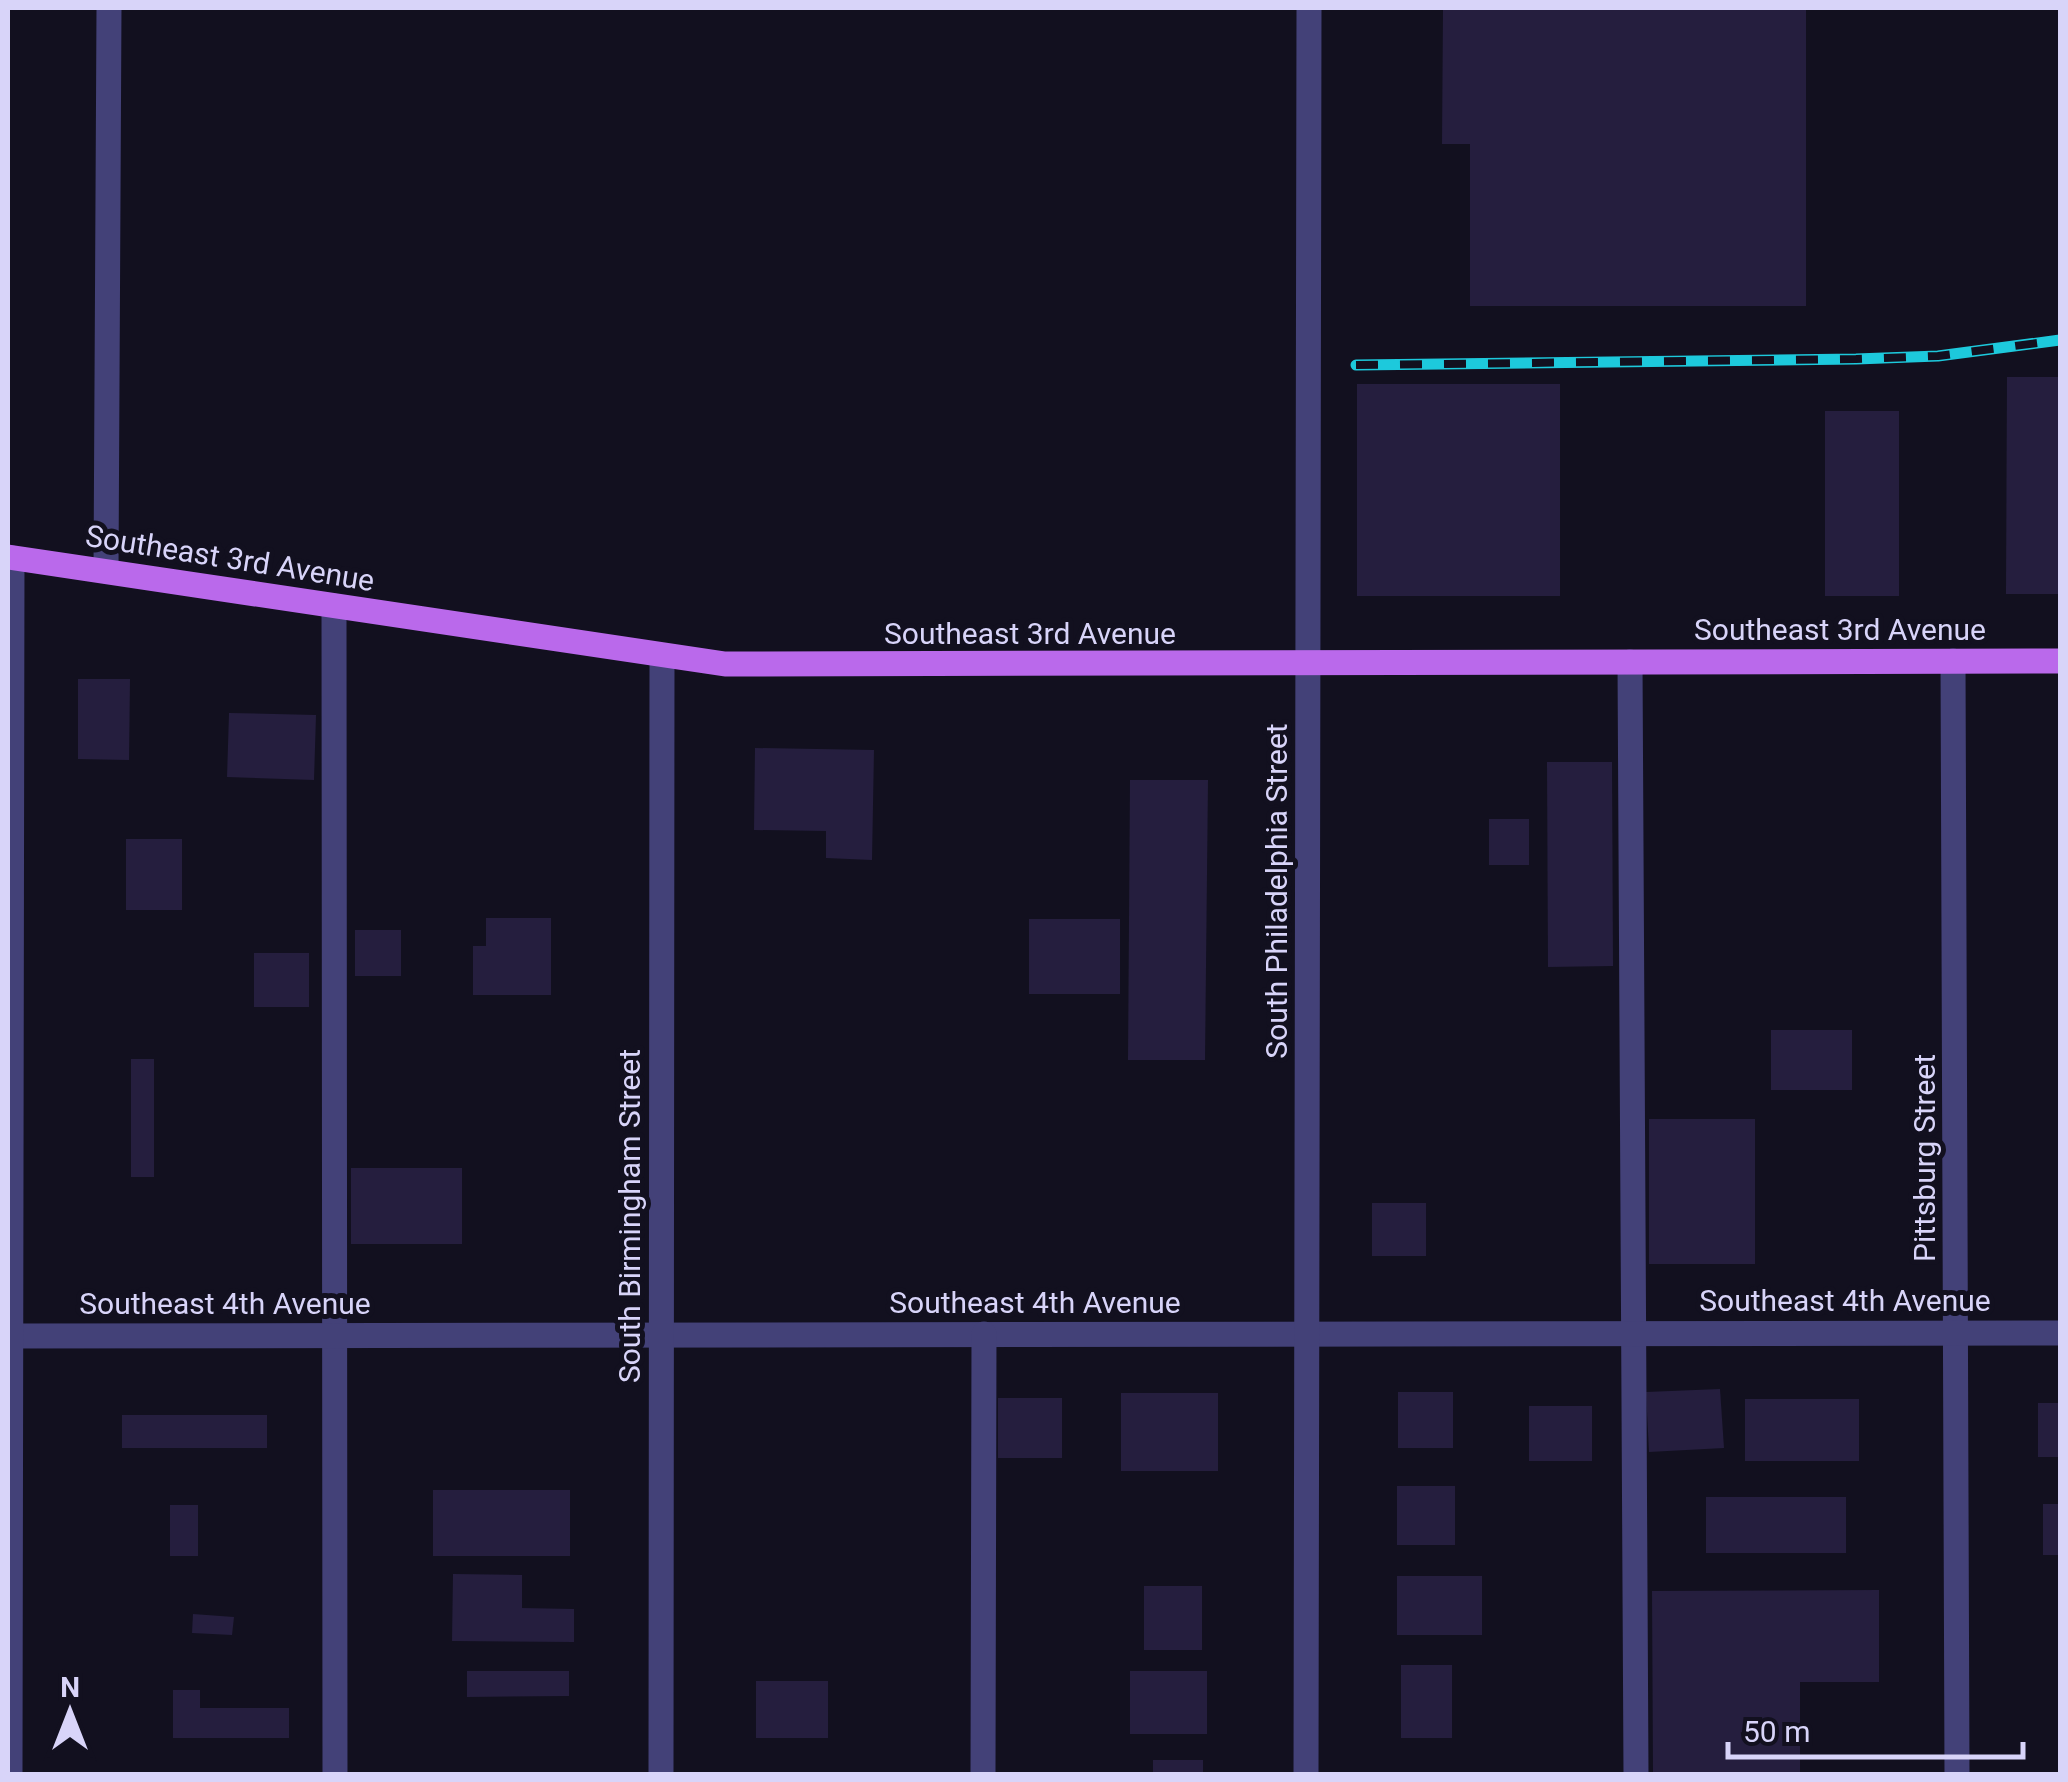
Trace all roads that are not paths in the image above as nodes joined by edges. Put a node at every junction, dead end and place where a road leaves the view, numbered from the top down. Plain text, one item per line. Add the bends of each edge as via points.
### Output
1 (108, 8) edge
2 (1310, 8) edge
3 (10, 558) edge
4 (106, 571) junction
5 (334, 606) junction
6 (662, 657) junction
7 (1954, 661) junction
8 (2060, 661) edge
9 (1630, 662) junction
10 (1308, 664) junction
11 (2060, 1332) edge
12 (1631, 1333) junction
13 (1957, 1333) junction
14 (661, 1334) junction
15 (984, 1334) junction
16 (1310, 1334) junction
17 (336, 1335) junction
18 (10, 1336) junction
19 (10, 1774) edge
20 (335, 1774) edge
21 (661, 1774) edge
22 (983, 1774) edge
23 (1306, 1774) edge
24 (1636, 1774) edge
25 (1957, 1774) edge

1 - 4 street
2 - 10 street, South Philadelphia Street
3 - 4 main road, Southeast 3rd Avenue
3 - 18 street
4 - 5 main road, Southeast 3rd Avenue
5 - 6 main road, Southeast 3rd Avenue
5 - 17 street
6 - 10 main road, Southeast 3rd Avenue via 791,666
6 - 14 street, South Birmingham Street
7 - 8 main road, Southeast 3rd Avenue
7 - 9 main road, Southeast 3rd Avenue
7 - 13 street, Pittsburg Street
9 - 10 main road, Southeast 3rd Avenue
9 - 12 street
10 - 16 street, South Philadelphia Street
11 - 13 street, Southeast 4th Avenue
12 - 13 street, Southeast 4th Avenue
12 - 16 street, Southeast 4th Avenue
12 - 24 street
13 - 25 street, Pittsburg Street
14 - 15 street, Southeast 4th Avenue
14 - 17 street, Southeast 4th Avenue
14 - 21 street, South Birmingham Street
15 - 16 street, Southeast 4th Avenue
15 - 22 street
16 - 23 street, South Philadelphia Street
17 - 18 street, Southeast 4th Avenue
17 - 20 street
18 - 19 street

